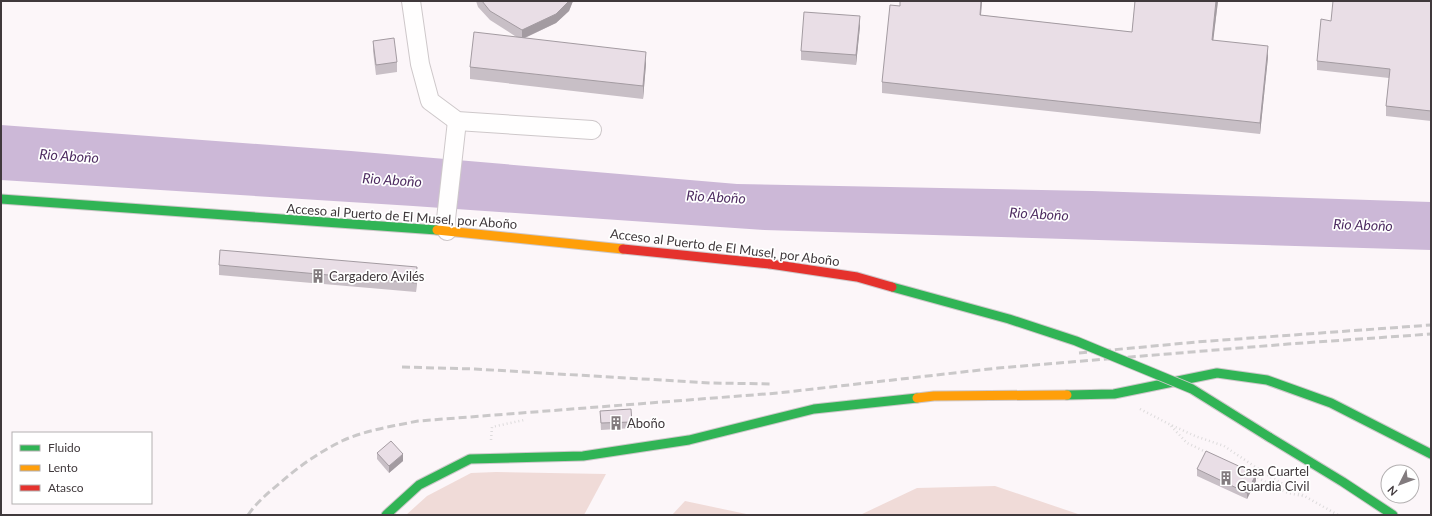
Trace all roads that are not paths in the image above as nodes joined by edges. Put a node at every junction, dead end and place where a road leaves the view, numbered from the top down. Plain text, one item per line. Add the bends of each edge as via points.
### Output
1 (411, 1) edge
2 (457, 121) junction
3 (592, 130) dead end
4 (1, 200) edge
5 (447, 225) junction
6 (1431, 454) edge
7 (386, 515) edge
8 (1393, 515) edge

1 - 2 street via 420,64 430,101
2 - 3 street
2 - 5 street
4 - 5 street, Acceso al Puerto de El Musel, por Aboño
5 - 8 street, Acceso al Puerto de El Musel, por Aboño, bridge via 857,277 1009,319 1076,341 1192,389
6 - 7 street via 1331,403 1267,380 1217,373 1114,394 926,397 814,409 689,440 583,456 470,459 419,485

